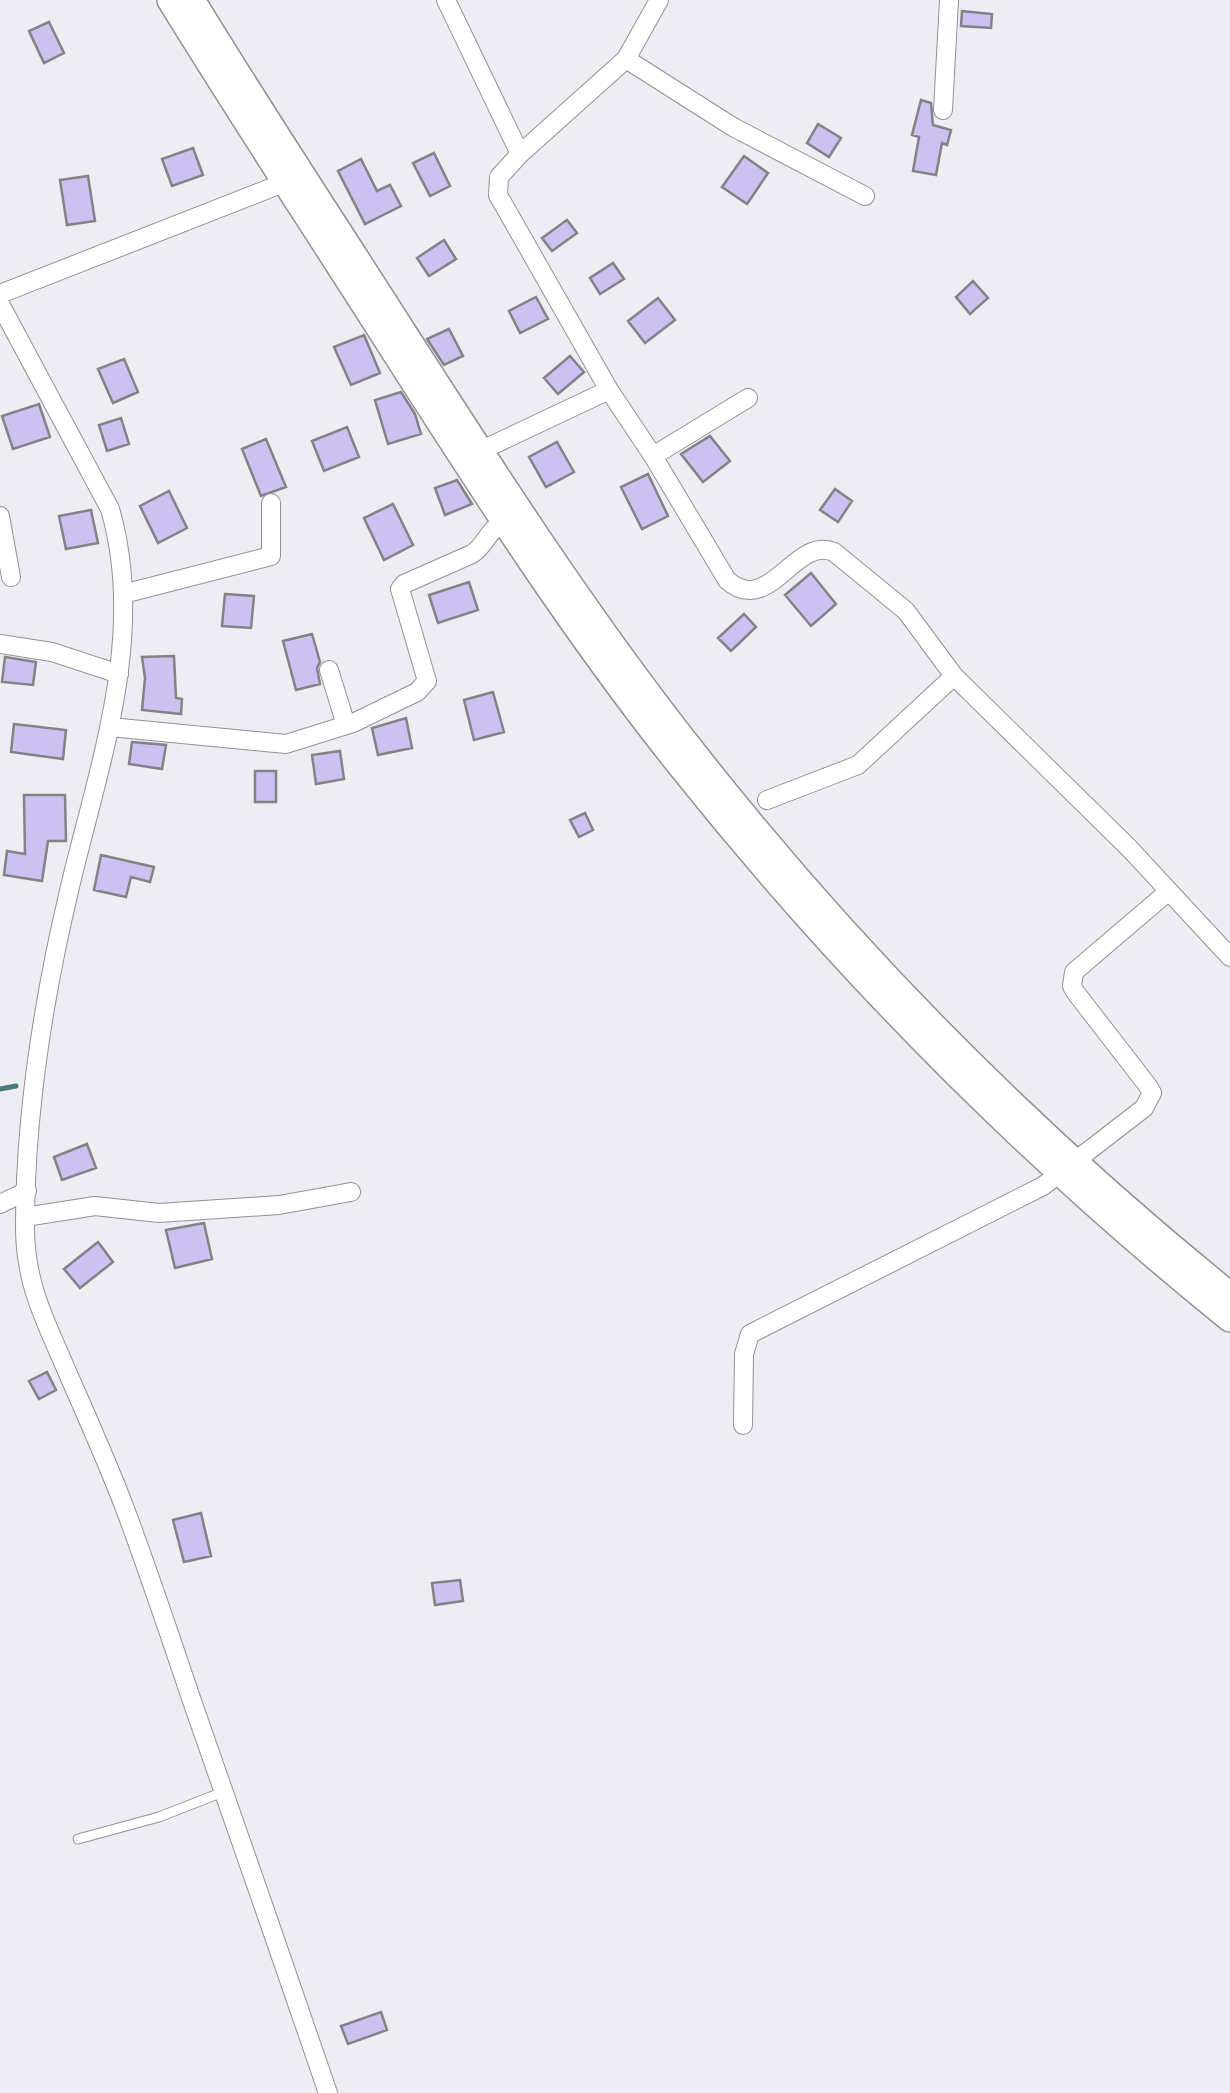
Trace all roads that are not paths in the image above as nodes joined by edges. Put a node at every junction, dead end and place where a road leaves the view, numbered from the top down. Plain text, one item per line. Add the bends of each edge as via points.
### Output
1 (170, 0) edge
2 (192, 0) edge
3 (446, 0) edge
4 (659, 0) edge
5 (949, 0) edge
6 (626, 59) junction
7 (943, 110) dead end
8 (520, 154) junction
9 (286, 182) junction
10 (865, 196) dead end
11 (0, 294) edge
12 (0, 304) edge
13 (609, 390) junction
14 (748, 398) dead end
15 (480, 451) junction
16 (654, 456) junction
17 (272, 502) dead end
18 (0, 516) edge
19 (504, 522) junction
20 (11, 577) dead end
21 (123, 594) junction
22 (0, 644) edge
23 (329, 670) dead end
24 (119, 674) junction
25 (954, 676) junction
26 (346, 725) junction
27 (110, 727) junction
28 (766, 800) dead end
29 (1168, 891) junction
30 (1230, 957) edge
31 (1068, 1168) junction
32 (27, 1192) junction
33 (351, 1192) dead end
34 (0, 1204) edge
35 (26, 1216) junction
36 (1230, 1295) edge
37 (1230, 1318) edge
38 (743, 1425) dead end
39 (224, 1792) junction
40 (78, 1839) dead end
41 (328, 2093) edge

1 - 9 main road
2 - 15 main road
3 - 8 street
4 - 6 street
5 - 7 street
6 - 8 street
6 - 10 street via 733,127
8 - 13 street via 499,177 498,195
9 - 11 street
9 - 19 main road
12 - 21 street via 110,508
13 - 15 street
13 - 16 street
14 - 16 street
15 - 31 main road via 587,611 752,825
16 - 25 street via 736,588 764,586 812,551 829,550 906,611
17 - 21 street via 271,556
18 - 20 street
19 - 26 street via 482,548 404,584 400,597 427,681 418,692
19 - 31 main road via 636,709 785,892 921,1039
21 - 24 street
22 - 24 street
23 - 26 street
24 - 27 street
25 - 28 street via 858,765
25 - 29 street
26 - 27 street via 274,744
27 - 32 street via 37,1048
29 - 30 street
29 - 31 street via 1074,972 1076,993 1152,1093 1136,1116
31 - 36 main road
31 - 37 main road
31 - 38 street via 746,1340
32 - 34 street
32 - 35 street
33 - 35 street via 259,1206 160,1213 95,1206
35 - 39 street via 27,1270 43,1322 124,1507
39 - 40 lane
39 - 41 street

